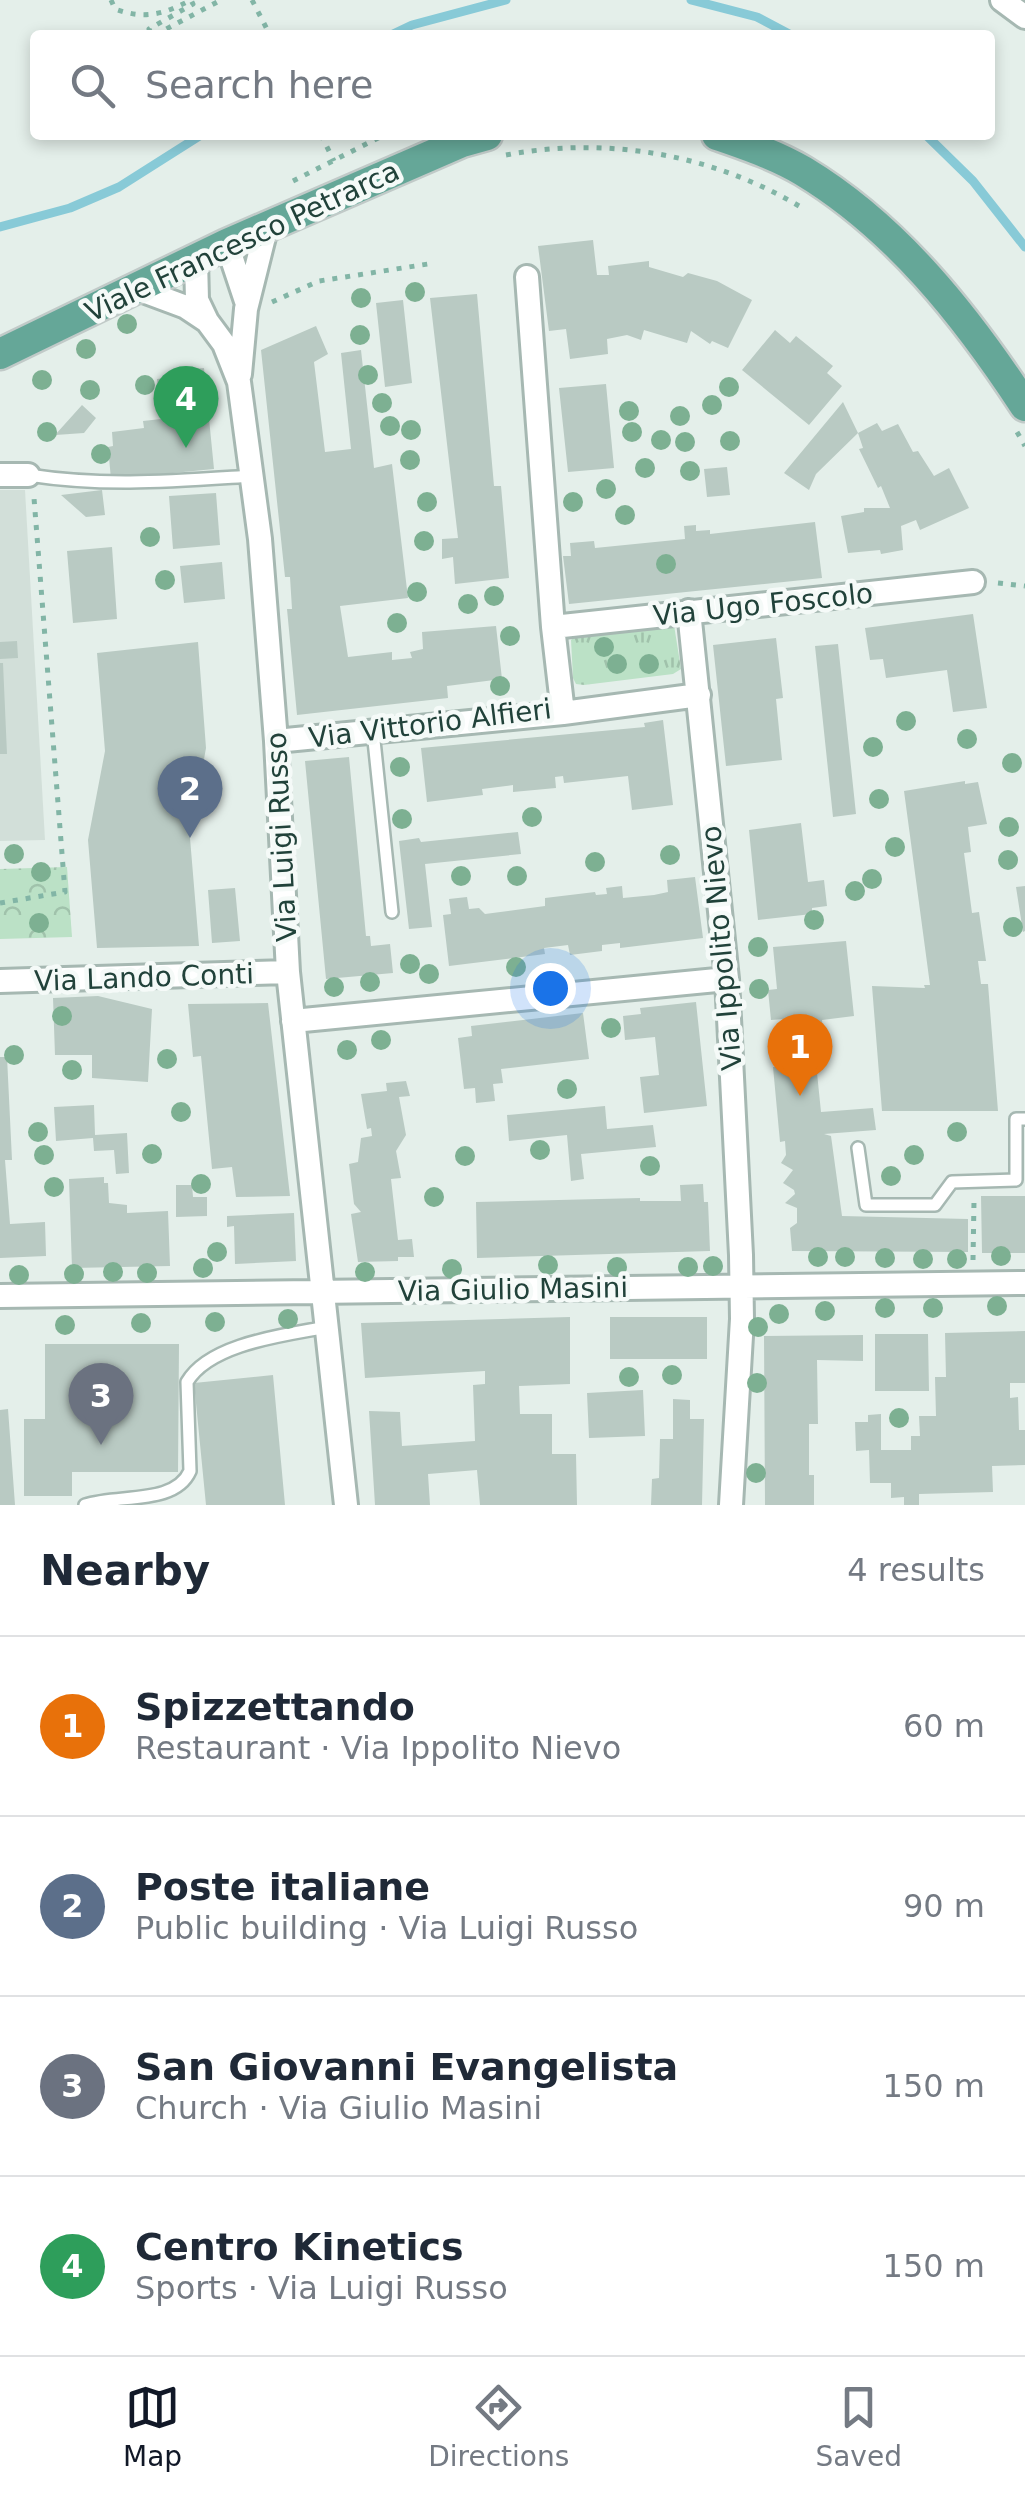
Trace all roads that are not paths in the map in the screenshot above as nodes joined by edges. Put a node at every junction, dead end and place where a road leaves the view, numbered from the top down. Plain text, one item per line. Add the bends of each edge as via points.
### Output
1 (1002, 0) edge
2 (1025, 17) edge
3 (732, 140) edge
4 (492, 146) edge
5 (267, 225) junction
6 (226, 244) junction
7 (196, 259) junction
8 (528, 277) dead end
9 (135, 288) junction
10 (247, 304) junction
11 (207, 321) junction
12 (0, 354) edge
13 (239, 382) junction
14 (1018, 413) edge
15 (0, 475) edge
16 (28, 475) joint
17 (252, 476) junction
18 (973, 582) dead end
19 (690, 611) junction
20 (553, 627) junction
21 (699, 695) junction
22 (563, 713) junction
23 (373, 731) junction
24 (276, 741) junction
25 (392, 912) dead end
26 (288, 972) junction
27 (727, 979) junction
28 (0, 981) edge
29 (293, 1021) junction
30 (1025, 1119) edge
31 (858, 1148) dead end
32 (1025, 1283) edge
33 (742, 1286) junction
34 (323, 1292) junction
35 (0, 1296) edge
36 (326, 1327) junction
37 (85, 1505) edge
38 (346, 1505) edge
39 (731, 1505) edge

1 - 2 street
3 - 14 main road via 801,169 926,272 987,348
4 - 5 main road, Viale Francesco Petrarca via 462,142
5 - 6 main road, Viale Francesco Petrarca
5 - 10 street, Via Luigi Russo
6 - 7 main road, Viale Francesco Petrarca
6 - 10 street, Via Luigi Russo
7 - 9 main road, Viale Francesco Petrarca
7 - 11 street, Via Luigi Russo via 196,300
8 - 20 street, Via Vittorio Alfieri
9 - 11 street
9 - 12 main road, Viale Francesco Petrarca
10 - 13 street, Via Luigi Russo
11 - 13 street, Via Luigi Russo
13 - 17 street, Via Luigi Russo
15 - 16 street
16 - 17 lane via 124,484
17 - 24 street, Via Luigi Russo
18 - 19 street, Via Ugo Foscolo
19 - 20 street, Via Ugo Foscolo
19 - 21 street, Via Ippolito Nievo
20 - 22 street, Via Vittorio Alfieri
21 - 22 street
21 - 27 street, Via Ippolito Nievo
22 - 23 street, Via Vittorio Alfieri
23 - 24 street, Via Vittorio Alfieri
23 - 25 lane
24 - 26 street, Via Luigi Russo
26 - 28 street, Via Lando Conti
26 - 29 street, Via Luigi Russo
27 - 29 street
27 - 33 street, Via Ippolito Nievo
29 - 34 street, Via Luigi Russo
30 - 31 lane via 1016,1119 1016,1180 952,1182 935,1205 866,1206
32 - 33 street, Via Giulio Masini
33 - 34 street, Via Giulio Masini
33 - 39 street, Via Ippolito Nievo
34 - 35 street, Via Giulio Masini
34 - 36 street, Via Luigi Russo
36 - 37 lane via 246,1343 193,1371 186,1382 190,1472 172,1496
36 - 38 street, Via Luigi Russo

